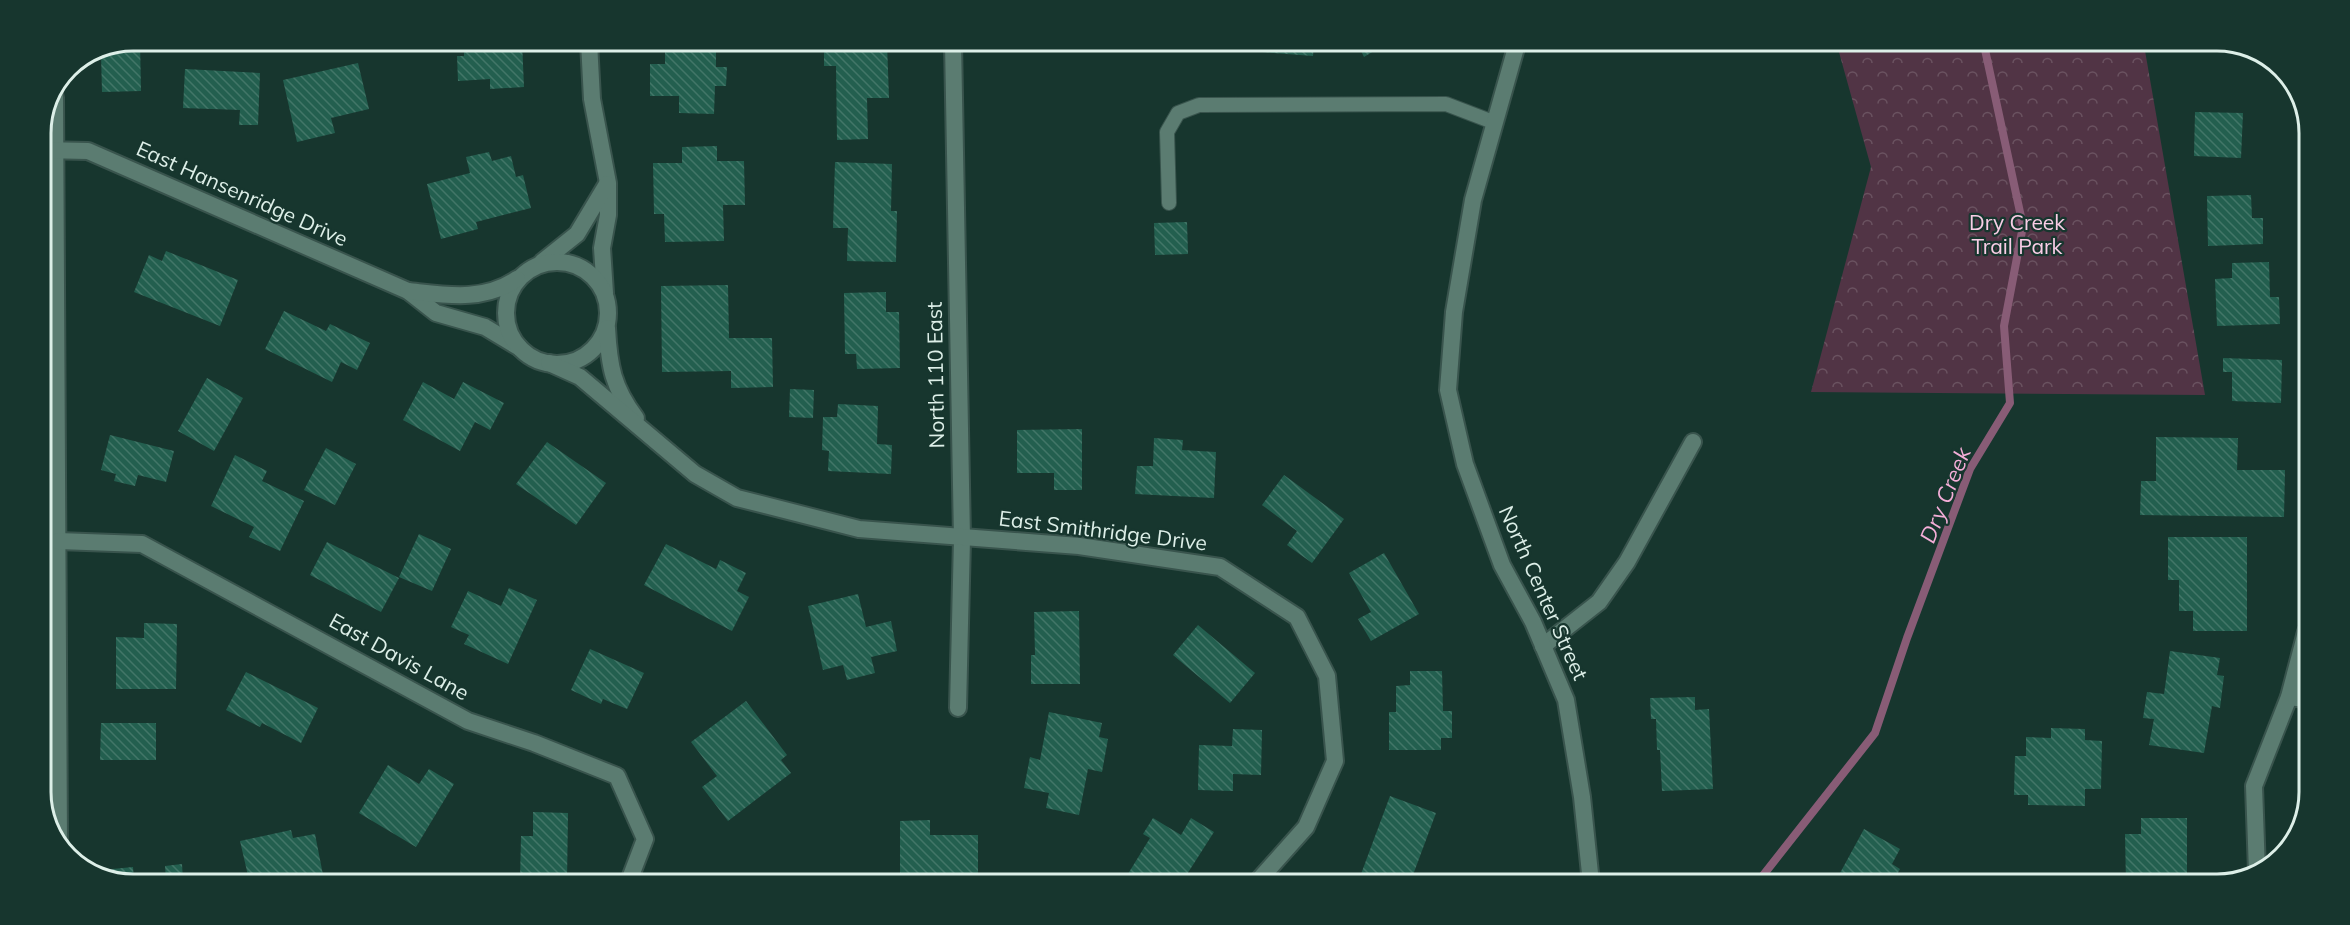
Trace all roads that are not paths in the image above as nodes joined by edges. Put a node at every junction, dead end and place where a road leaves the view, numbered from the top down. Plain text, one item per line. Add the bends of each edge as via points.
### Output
1 (589, 51) edge
2 (953, 51) edge
3 (1515, 51) edge
4 (1493, 122) junction
5 (51, 151) edge
6 (608, 183) junction
7 (1169, 203) dead end
8 (51, 268) edge
9 (532, 269) junction
10 (408, 291) junction
11 (606, 301) junction
12 (607, 323) junction
13 (520, 348) junction
14 (549, 363) junction
15 (648, 433) junction
16 (1693, 442) dead end
17 (962, 539) junction
18 (58, 541) junction
19 (1543, 646) junction
20 (2297, 698) edge
21 (958, 708) dead end
22 (59, 828) edge
23 (2257, 864) edge
24 (632, 874) edge
25 (1264, 874) edge
26 (1590, 874) edge

1 - 6 street via 592,99
2 - 17 street, North 110 East
3 - 4 street, North Center Street
4 - 7 lane via 1446,104 1199,105 1178,113 1167,132
4 - 19 street, North Center Street via 1471,211 1454,312 1448,390 1465,464 1502,565
5 - 10 street, East Hansenridge Drive via 88,151
6 - 9 street via 577,234
6 - 11 street via 602,249
8 - 18 street
9 - 10 street, East Hansenridge Drive via 505,287 489,292 464,296
9 - 11 street via 558,262 580,268 597,281
9 - 13 street via 512,287 506,308 508,330
10 - 13 street, East Hansenridge Drive via 436,313 485,327
11 - 12 street
12 - 14 street via 598,343 581,357 560,364
12 - 15 street via 609,368 625,403
13 - 14 street
14 - 15 street via 580,376
15 - 17 street via 695,474 737,498 860,529
16 - 19 street via 1627,562 1599,602
17 - 21 street, North 110 East
17 - 25 street, East Smithridge Drive via 1079,546 1220,567 1297,617 1327,676 1335,761 1306,827
18 - 22 street
18 - 24 street, East Davis Lane via 142,544 468,721 534,742 617,776 645,839
19 - 26 street, North Center Street via 1566,700
20 - 23 street via 2254,786

